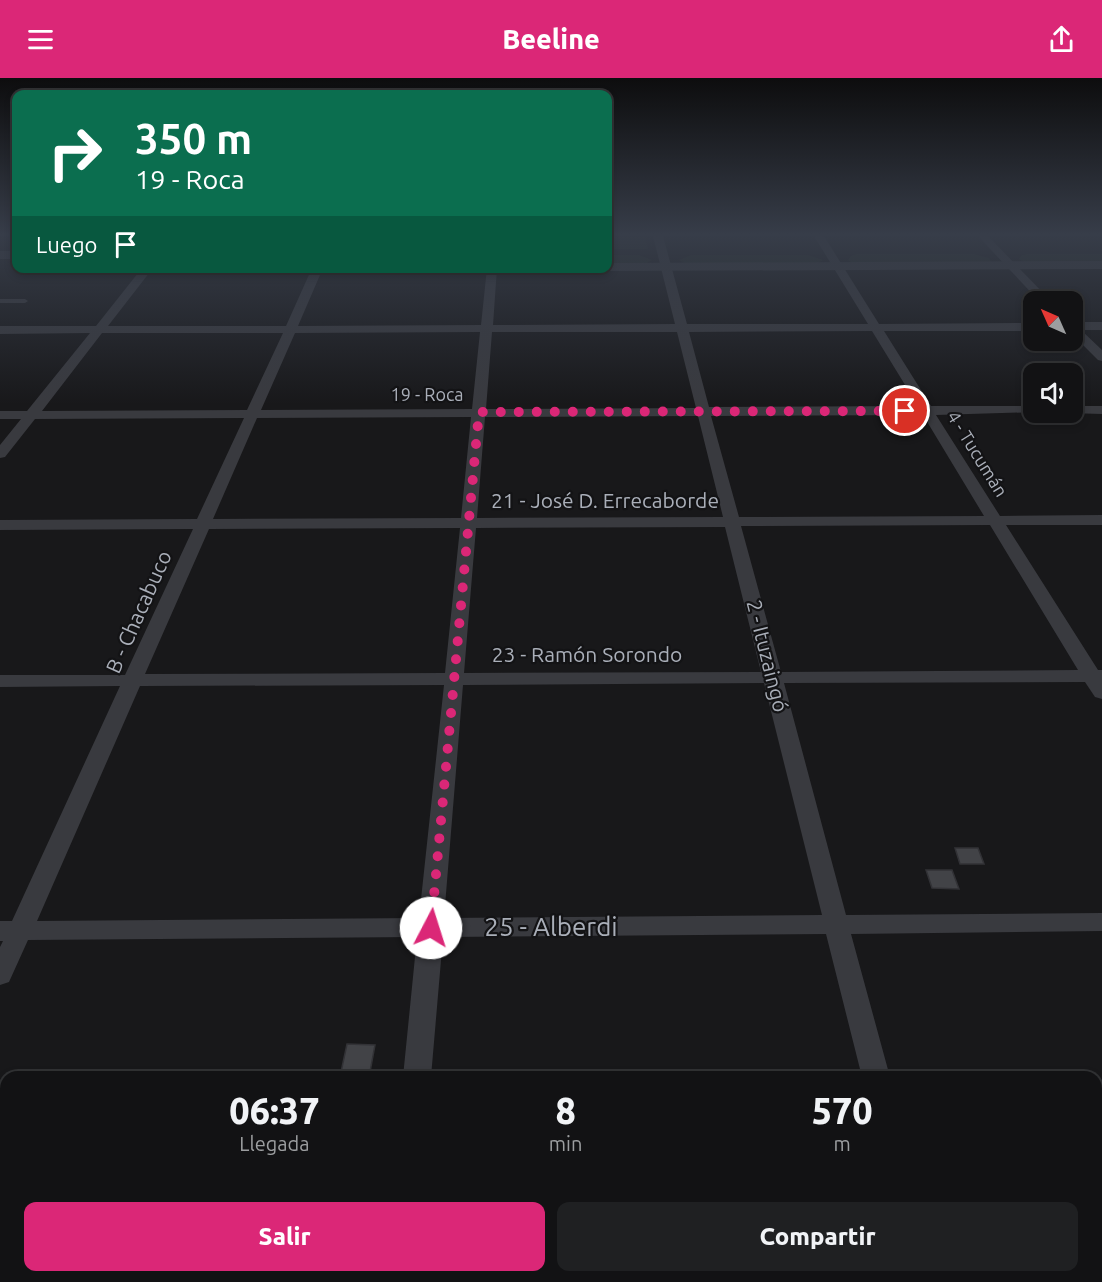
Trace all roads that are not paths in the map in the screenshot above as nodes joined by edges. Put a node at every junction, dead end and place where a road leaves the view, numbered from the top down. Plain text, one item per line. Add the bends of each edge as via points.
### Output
1 (129, 292) edge
2 (307, 292) edge
3 (490, 292) edge
4 (674, 292) edge
5 (854, 292) edge
6 (0, 301) edge
7 (25, 301) dead end
8 (1102, 326) edge
9 (876, 327) junction
10 (1023, 327) edge
11 (1083, 327) edge
12 (486, 328) junction
13 (683, 328) junction
14 (291, 329) junction
15 (0, 330) edge
16 (99, 330) junction
17 (1083, 338) edge
18 (1102, 357) edge
19 (927, 410) junction
20 (1023, 410) edge
21 (1083, 410) edge
22 (1102, 410) edge
23 (704, 411) junction
24 (479, 412) junction
25 (253, 413) junction
26 (31, 414) junction
27 (0, 415) edge
28 (0, 454) edge
29 (995, 520) junction
30 (1102, 520) edge
31 (733, 522) junction
32 (468, 523) junction
33 (203, 524) junction
34 (0, 525) edge
35 (773, 678) junction
36 (454, 679) junction
37 (0, 681) edge
38 (132, 681) junction
39 (1099, 682) edge
40 (1102, 922) edge
41 (837, 924) junction
42 (431, 928) junction
43 (10, 931) edge
44 (0, 975) edge
45 (418, 1071) edge
46 (874, 1071) edge

1 - 16 street
2 - 14 street, B - Chacabuco
3 - 12 street
4 - 13 street, 2 - Ituzaingó
5 - 9 street, 4 - Tucumán
6 - 7 lane
8 - 11 street
9 - 10 street
9 - 13 street
9 - 19 street, 4 - Tucumán
12 - 13 street
12 - 14 street
12 - 24 street
13 - 23 street, 2 - Ituzaingó
14 - 16 street
14 - 25 street, B - Chacabuco
15 - 16 street
16 - 26 street
17 - 18 street
19 - 20 street, 19 - Roca
19 - 23 street, 19 - Roca
19 - 29 street, 4 - Tucumán
21 - 22 street
23 - 24 street, 19 - Roca
23 - 31 street, 2 - Ituzaingó
24 - 25 street, 19 - Roca
24 - 32 street
25 - 26 street, 19 - Roca
25 - 33 street, B - Chacabuco
26 - 27 street, 19 - Roca
26 - 28 street
29 - 30 street, 21 - José D. Errecaborde
29 - 31 street, 21 - José D. Errecaborde
29 - 39 street, 4 - Tucumán
31 - 32 street, 21 - José D. Errecaborde
31 - 35 street, 2 - Ituzaingó
32 - 33 street, 21 - José D. Errecaborde
32 - 36 street
33 - 34 street, 21 - José D. Errecaborde
33 - 38 street, B - Chacabuco
35 - 36 street, 23 - Ramón Sorondo
35 - 39 street, 23 - Ramón Sorondo
35 - 41 street, 2 - Ituzaingó
36 - 38 street, 23 - Ramón Sorondo
36 - 42 street
37 - 38 street, 23 - Ramón Sorondo
38 - 43 street, B - Chacabuco
40 - 41 street, 25 - Alberdi
41 - 42 street, 25 - Alberdi
41 - 46 street, 2 - Ituzaingó
42 - 43 street, 25 - Alberdi
42 - 45 street
43 - 44 street, B - Chacabuco

